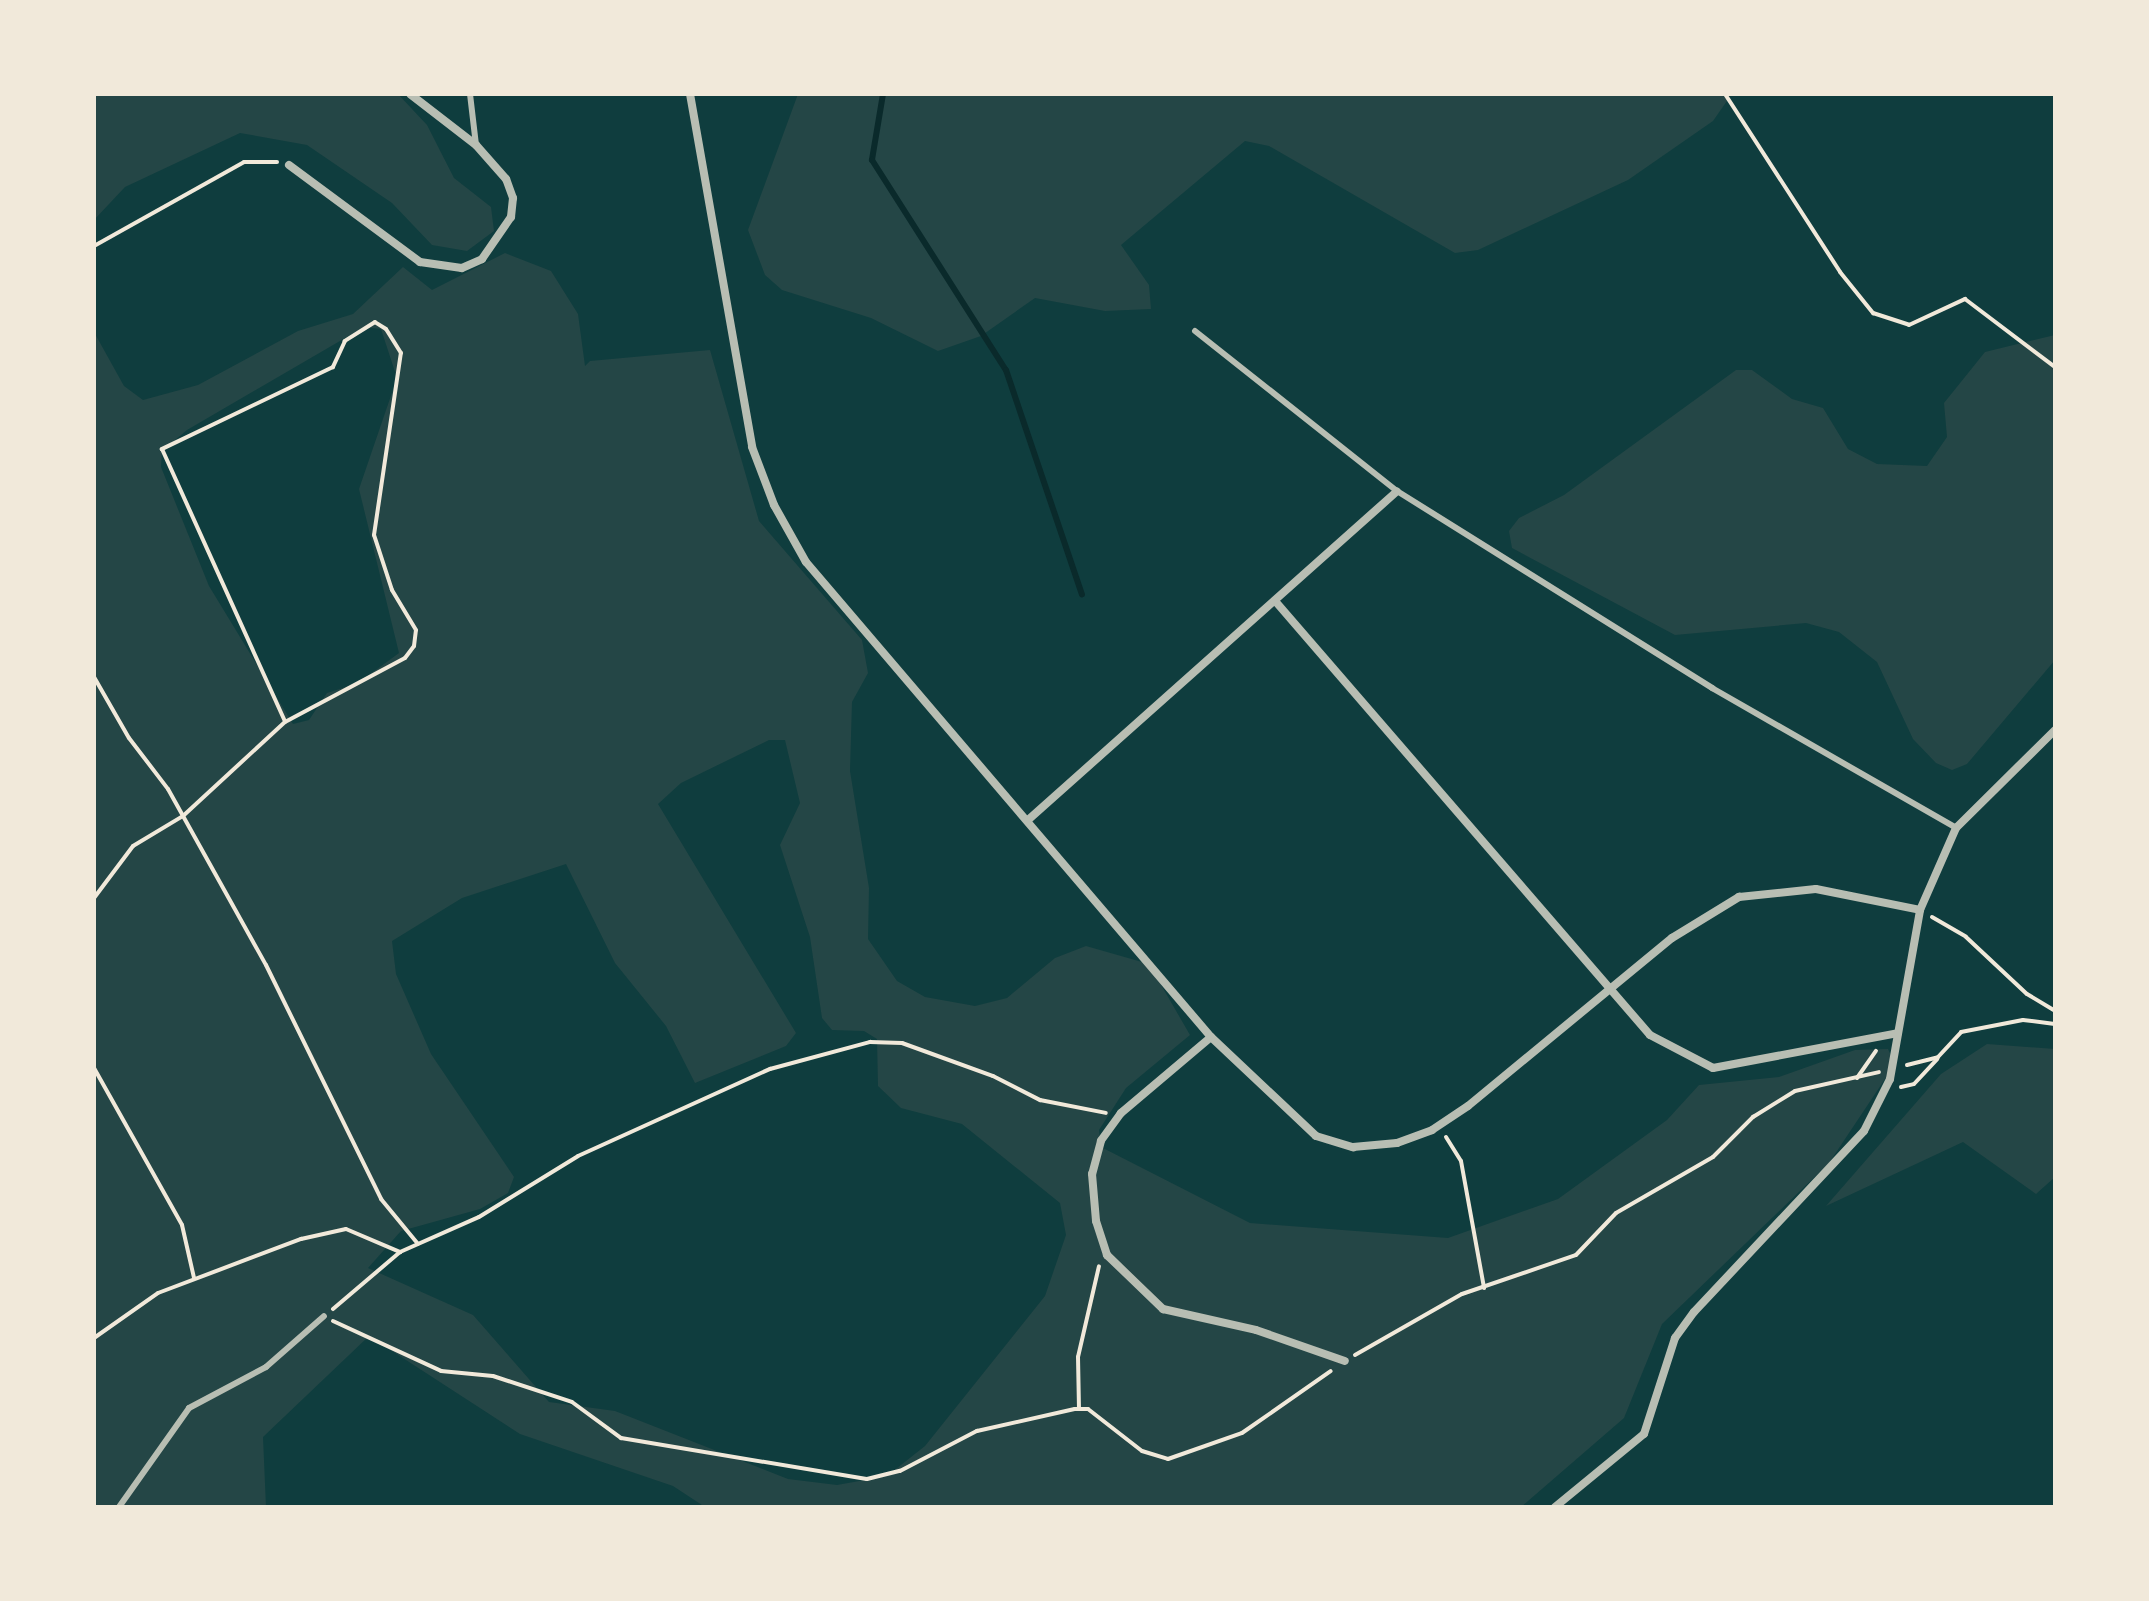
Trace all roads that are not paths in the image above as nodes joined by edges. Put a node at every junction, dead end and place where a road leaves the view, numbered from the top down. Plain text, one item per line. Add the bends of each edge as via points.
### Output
1 (410, 94) edge
2 (470, 94) edge
3 (690, 94) edge
4 (476, 145) junction
5 (289, 165) road end
6 (1195, 331) dead end
7 (1397, 491) junction
8 (1276, 602) junction
9 (2055, 730) edge
10 (1028, 820) junction
11 (1956, 828) junction
12 (1920, 910) junction
13 (1611, 989) junction
14 (1898, 1033) junction
15 (1211, 1037) junction
16 (324, 1316) road end
17 (1345, 1361) road end
18 (119, 1507) edge
19 (1555, 1507) edge

1 - 4 street
2 - 4 lane
3 - 10 street via 739,389 752,447 774,505 806,562
4 - 5 street via 506,179 513,198 511,217 482,259 462,268 420,262
6 - 7 lane
7 - 8 street
7 - 11 lane via 1712,688
8 - 10 street
8 - 13 street
9 - 11 street
10 - 15 street
11 - 12 street
12 - 13 street via 1816,889 1739,897 1672,938
12 - 14 street
13 - 14 street via 1650,1035 1713,1068
13 - 15 street via 1439,1124 1382,1144 1353,1147 1316,1136
14 - 19 street via 1886,1092 1864,1131 1675,1338 1644,1434
15 - 17 street via 1121,1113 1101,1141 1092,1174 1096,1221 1107,1255 1163,1309 1256,1330
16 - 18 lane via 266,1367 189,1408

